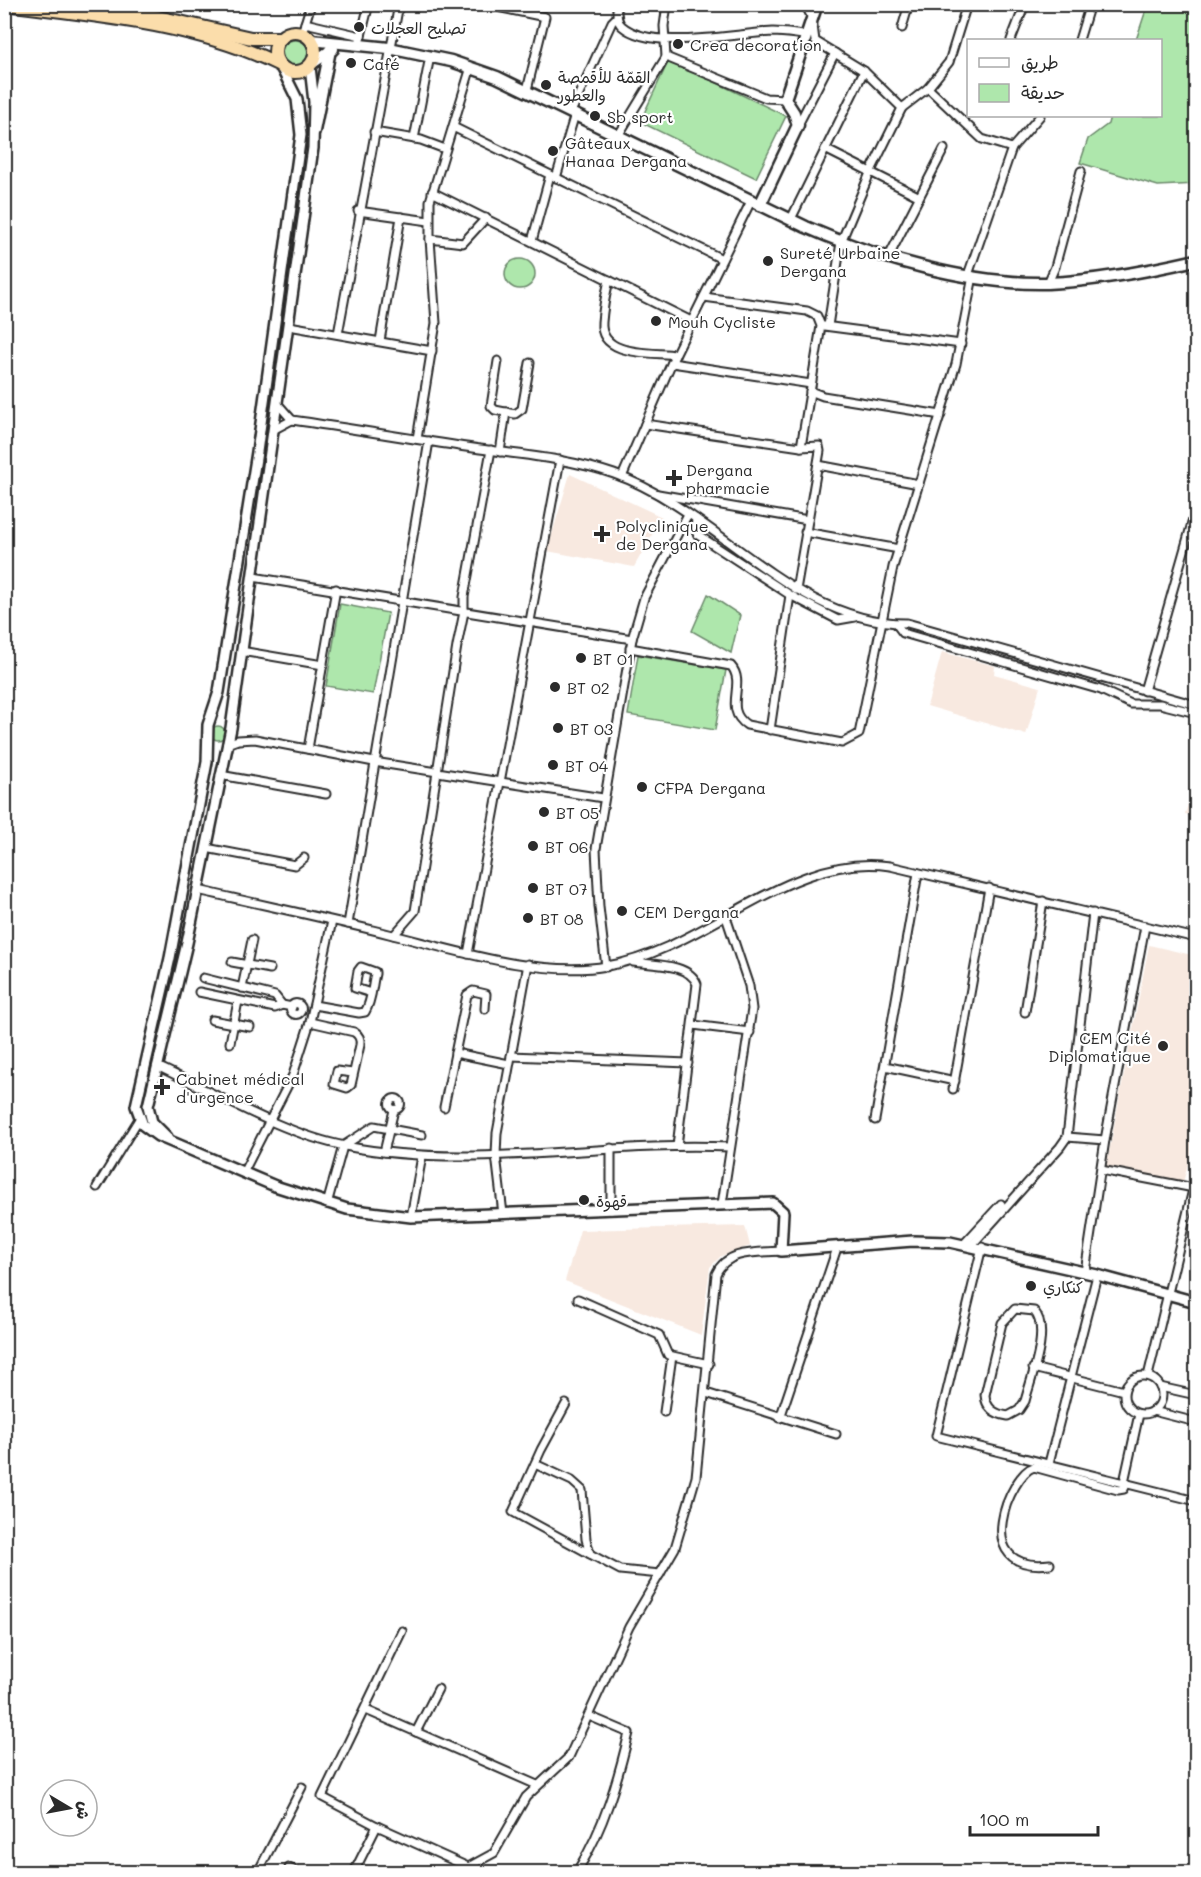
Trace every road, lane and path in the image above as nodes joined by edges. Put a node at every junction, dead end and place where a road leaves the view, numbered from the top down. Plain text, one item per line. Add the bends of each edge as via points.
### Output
1 (6, 4) edge
2 (84, 4) edge
3 (311, 4) edge
4 (369, 4) edge
5 (399, 4) edge
6 (482, 4) edge
7 (616, 4) edge
8 (667, 4) edge
9 (805, 4) edge
10 (816, 4) edge
11 (909, 4) edge
12 (967, 4) edge
13 (1025, 4) edge
14 (1090, 4) edge
15 (617, 17) junction
16 (812, 18) junction
17 (902, 28) dead end
18 (306, 32) junction
19 (805, 35) junction
20 (281, 38) junction
21 (665, 39) junction
22 (1011, 39) edge
23 (1078, 39) edge
24 (357, 41) junction
25 (389, 48) junction
26 (330, 50) junction
27 (835, 53) junction
28 (430, 56) junction
29 (666, 57) junction
30 (312, 65) junction
31 (280, 66) junction
32 (471, 67) junction
33 (864, 71) junction
34 (928, 88) junction
35 (527, 90) junction
36 (785, 99) junction
37 (902, 108) junction
38 (573, 113) junction
39 (1039, 117) edge
40 (798, 125) junction
41 (453, 127) junction
42 (314, 131) junction
43 (374, 132) junction
44 (618, 136) junction
45 (414, 139) junction
46 (1012, 148) junction
47 (445, 149) junction
48 (944, 149) dead end
49 (825, 150) junction
50 (1081, 171) dead end
51 (870, 173) junction
52 (553, 177) junction
53 (432, 192) junction
54 (918, 196) junction
55 (756, 203) junction
56 (358, 211) junction
57 (401, 217) junction
58 (486, 218) junction
59 (791, 219) junction
60 (429, 221) junction
61 (430, 239) junction
62 (532, 241) junction
63 (841, 242) junction
64 (888, 258) junction
65 (722, 259) junction
66 (1197, 260) edge
67 (970, 275) junction
68 (609, 280) junction
69 (1048, 283) junction
70 (704, 297) junction
71 (691, 321) junction
72 (289, 326) junction
73 (825, 326) junction
74 (338, 334) junction
75 (380, 341) junction
76 (961, 344) junction
77 (432, 351) junction
78 (675, 355) junction
79 (498, 362) dead end
80 (530, 363) dead end
81 (672, 363) junction
82 (811, 387) junction
83 (277, 403) junction
84 (506, 412) junction
85 (941, 415) junction
86 (292, 420) junction
87 (645, 424) junction
88 (275, 429) junction
89 (417, 439) junction
90 (429, 441) junction
91 (801, 447) junction
92 (491, 450) junction
93 (500, 452) junction
94 (560, 460) junction
95 (818, 465) junction
96 (622, 477) junction
97 (919, 484) junction
98 (652, 493) junction
99 (1197, 509) edge
100 (688, 514) junction
101 (696, 519) junction
102 (808, 520) junction
103 (805, 532) junction
104 (899, 549) junction
105 (253, 577) junction
106 (336, 589) junction
107 (796, 590) junction
108 (790, 595) junction
109 (401, 601) junction
110 (464, 612) junction
111 (855, 617) junction
112 (882, 621) junction
113 (529, 624) junction
114 (897, 625) junction
115 (632, 639) junction
116 (630, 648) junction
117 (241, 651) junction
118 (322, 665) junction
119 (1144, 691) junction
120 (1134, 705) junction
121 (1148, 705) junction
122 (1197, 705) edge
123 (1197, 713) edge
124 (210, 719) junction
125 (231, 722) junction
126 (770, 730) junction
127 (207, 739) junction
128 (227, 743) junction
129 (308, 749) junction
130 (374, 762) junction
131 (437, 772) junction
132 (220, 775) junction
133 (500, 782) junction
134 (326, 794) dead end
135 (603, 798) junction
136 (206, 848) junction
137 (304, 858) dead end
138 (918, 873) junction
139 (989, 888) junction
140 (198, 890) junction
141 (1043, 902) junction
142 (1093, 913) junction
143 (726, 917) junction
144 (332, 921) junction
145 (348, 924) junction
146 (1145, 926) junction
147 (394, 935) junction
148 (1197, 938) edge
149 (252, 940) dead end
150 (468, 954) junction
151 (232, 962) dead end
152 (632, 962) junction
153 (528, 964) junction
154 (247, 965) junction
155 (606, 967) junction
156 (270, 969) dead end
157 (203, 978) dead end
158 (242, 988) junction
159 (199, 992) dead end
160 (371, 993) dead end
161 (238, 1000) junction
162 (282, 1005) junction
163 (314, 1005) junction
164 (485, 1010) dead end
165 (1025, 1012) dead end
166 (312, 1013) junction
167 (212, 1020) dead end
168 (310, 1022) junction
169 (233, 1024) junction
170 (693, 1025) junction
171 (250, 1027) dead end
172 (750, 1032) junction
173 (230, 1043) dead end
174 (455, 1053) junction
175 (510, 1060) junction
176 (688, 1063) junction
177 (158, 1066) junction
178 (885, 1066) junction
179 (353, 1073) dead end
180 (444, 1107) dead end
181 (394, 1110) dead end
182 (139, 1119) junction
183 (272, 1120) junction
184 (875, 1120) dead end
185 (390, 1128) junction
186 (422, 1135) dead end
187 (1067, 1137) junction
188 (1105, 1140) junction
189 (177, 1143) junction
190 (343, 1146) junction
191 (677, 1146) junction
192 (730, 1147) junction
193 (611, 1148) junction
194 (384, 1152) junction
195 (496, 1155) junction
196 (422, 1156) junction
197 (1101, 1170) junction
198 (243, 1173) junction
199 (1196, 1178) edge
200 (97, 1187) dead end
201 (1194, 1188) junction
202 (1000, 1203) dead end
203 (327, 1204) junction
204 (722, 1204) junction
205 (611, 1210) junction
206 (503, 1214) junction
207 (411, 1217) junction
208 (968, 1244) junction
209 (982, 1247) junction
210 (837, 1248) junction
211 (781, 1251) junction
212 (1085, 1272) junction
213 (1097, 1275) junction
214 (1169, 1294) junction
215 (578, 1299) dead end
216 (1197, 1302) edge
217 (672, 1356) junction
218 (709, 1364) junction
219 (1033, 1368) junction
220 (1148, 1376) junction
221 (1071, 1378) junction
222 (1160, 1387) junction
223 (1124, 1391) junction
224 (706, 1393) junction
225 (1197, 1395) edge
226 (566, 1404) dead end
227 (1153, 1411) junction
228 (664, 1412) dead end
229 (1139, 1414) junction
230 (780, 1418) junction
231 (1197, 1422) edge
232 (836, 1434) dead end
233 (1049, 1463) junction
234 (535, 1464) junction
235 (1126, 1482) junction
236 (1197, 1501) edge
237 (590, 1554) junction
238 (1050, 1564) dead end
239 (660, 1575) junction
240 (402, 1631) dead end
241 (438, 1689) dead end
242 (366, 1710) junction
243 (589, 1716) junction
244 (416, 1732) junction
245 (537, 1785) junction
246 (302, 1787) dead end
247 (377, 1826) junction
248 (468, 1867) junction
249 (289, 1868) dead end
250 (579, 1868) dead end
251 (258, 1872) edge
252 (298, 1872) edge
253 (354, 1872) edge
254 (459, 1872) edge

1 - 31 highway via 134,22 206,37 247,48
2 - 20 highway via 251,38
3 - 18 street
4 - 24 street
5 - 25 street
6 - 35 street via 545,17
7 - 15 street
8 - 21 street
9 - 16 street
10 - 16 main road
11 - 17 street
12 - 34 street via 949,62
13 - 22 street
14 - 23 street
15 - 21 street via 621,26 635,33
15 - 38 street
16 - 19 main road
16 - 27 street via 815,41
18 - 20 highway via 293,32
18 - 24 main road
18 - 24 street
18 - 30 highway via 316,51
19 - 21 street via 774,32
19 - 36 main road
20 - 31 highway via 275,50
21 - 29 street
24 - 25 main road
24 - 26 main road
25 - 28 main road
25 - 43 street
26 - 30 main road
26 - 42 main road
27 - 33 street
27 - 40 street
28 - 32 main road
28 - 45 street
29 - 36 street via 766,98
29 - 44 street
30 - 31 highway via 297,73
30 - 42 street
31 - 124 street via 297,99 301,135 247,519 218,698
32 - 35 main road
32 - 41 street
33 - 37 street
33 - 49 street
34 - 37 street
34 - 46 street via 982,139
35 - 38 main road
36 - 40 main road
37 - 51 street
38 - 44 main road
38 - 52 street
39 - 46 street
40 - 55 main road
41 - 47 street
41 - 52 street
42 - 72 street
43 - 45 street
43 - 56 street
44 - 55 main road
45 - 47 street
46 - 67 street
47 - 53 street
48 - 54 street
49 - 51 street
49 - 59 street
50 - 69 street
51 - 54 street
51 - 63 street
52 - 62 street
52 - 65 street
53 - 58 street
53 - 60 street
54 - 64 street
55 - 59 main road
55 - 65 street
56 - 57 street
56 - 74 street
57 - 60 street
57 - 75 street
58 - 61 street via 463,243
58 - 62 street
59 - 63 main road
60 - 61 street
61 - 77 street via 436,309
62 - 68 street
63 - 64 main road
63 - 73 street
64 - 67 main road
65 - 70 street
66 - 69 main road
67 - 69 main road
67 - 76 street
68 - 71 street
68 - 78 street via 602,322 609,342 619,348
70 - 71 street
70 - 73 street via 807,311
71 - 78 street
72 - 74 street
72 - 83 street
73 - 76 street
73 - 82 street
74 - 75 street
75 - 77 street
76 - 85 street
77 - 89 street
78 - 81 street
79 - 84 street via 491,406
80 - 84 street via 522,409 517,413
81 - 82 street
81 - 87 street
82 - 85 street via 823,396
82 - 91 street
83 - 86 street
83 - 88 street
84 - 93 street
85 - 97 street
86 - 88 street
86 - 89 street
87 - 91 street
87 - 96 street
88 - 105 street
89 - 90 street
90 - 92 street
90 - 109 street
91 - 95 street via 819,446
92 - 93 street
92 - 110 street
93 - 94 street
94 - 96 street
94 - 113 street
95 - 97 street
95 - 102 street
96 - 98 street
97 - 104 street
98 - 100 street
98 - 102 street
99 - 119 street
100 - 101 street
100 - 115 street via 644,598
101 - 107 street
101 - 108 street via 699,535
102 - 103 street
103 - 104 street
103 - 107 street
104 - 112 street
105 - 106 street
105 - 117 street
106 - 109 street
106 - 118 street
107 - 111 street
108 - 111 street via 838,620
108 - 126 street
109 - 110 street
109 - 130 street
110 - 113 street
110 - 131 street
111 - 112 street
112 - 114 street
112 - 126 street via 859,734 842,743
113 - 115 street
113 - 133 street
114 - 119 street via 907,623
114 - 120 street via 903,633 1101,690
115 - 116 street
116 - 126 street via 731,666 737,677 737,716 747,725
116 - 135 street
117 - 118 street
117 - 125 street
118 - 129 street
119 - 120 street via 1134,696
119 - 121 street via 1150,699
119 - 122 street
120 - 121 street
121 - 123 street
124 - 125 street
124 - 127 street
125 - 128 street
127 - 128 street
127 - 182 street via 207,762 181,902 136,1106
128 - 129 street via 251,738
128 - 132 street
129 - 130 street
130 - 131 street
130 - 145 street
131 - 133 street
131 - 147 street via 415,911
132 - 134 street
132 - 136 street
133 - 135 street
133 - 150 street
135 - 155 street via 596,863
136 - 137 street via 295,865
136 - 140 street
138 - 139 street
138 - 143 street via 879,864 838,867 781,888
138 - 178 street
139 - 141 street
139 - 178 street via 954,1085
140 - 144 street
140 - 177 street
141 - 142 street
141 - 165 street
142 - 146 street
142 - 187 street
143 - 152 street via 679,943
143 - 172 street via 749,986
144 - 145 street
144 - 163 street
145 - 147 street
146 - 148 street
146 - 188 street
147 - 150 street
149 - 154 street
150 - 153 street
151 - 154 street
152 - 155 street
152 - 170 street via 684,970 693,976 698,989
153 - 155 street via 565,969
153 - 175 street
154 - 156 street
154 - 158 street
157 - 158 street
158 - 162 street via 277,997
159 - 161 street
160 - 163 street via 367,1010 361,1013
161 - 162 street via 275,1008
161 - 169 street
162 - 166 street via 292,1007 295,1015 302,1011
163 - 166 street
164 - 174 street via 486,994 467,994
166 - 168 street
167 - 169 street
168 - 179 street via 357,1034 360,1042
168 - 183 street via 293,1076
169 - 171 street
169 - 173 street
170 - 172 street
170 - 176 street
172 - 192 street
174 - 175 street
174 - 180 street
175 - 176 street
175 - 195 street
176 - 191 street
177 - 183 street
177 - 189 street via 148,1112 156,1126
178 - 184 street
181 - 185 street
182 - 189 street via 152,1132
182 - 200 street
183 - 190 street
183 - 198 street
185 - 186 street
185 - 190 street via 371,1127
185 - 194 street
187 - 188 street
187 - 208 street
188 - 197 street
189 - 198 street
190 - 194 street
190 - 203 street
191 - 192 street
191 - 193 street
192 - 204 street
193 - 195 street
193 - 205 street
194 - 196 street
195 - 196 street
195 - 206 street
196 - 207 street
197 - 201 street
197 - 212 street
198 - 203 street
199 - 201 street
201 - 214 street
202 - 208 street
203 - 207 street
204 - 205 street
204 - 211 street via 779,1206 783,1212
205 - 206 street
206 - 207 street
208 - 209 street
208 - 210 street via 913,1241
209 - 212 street
209 - 233 street via 936,1436
210 - 211 street
210 - 230 street
211 - 218 street via 731,1256 721,1262 716,1274
212 - 213 street
213 - 214 street
213 - 221 street
214 - 216 street
214 - 220 street
215 - 217 street via 659,1335
217 - 218 street
217 - 228 street
218 - 224 street
219 - 219 street via 1042,1326 1034,1311 1015,1310 1002,1323 985,1395 992,1411 1008,1416 1019,1410
219 - 221 street
220 - 222 street
220 - 223 street via 1131,1380
221 - 223 street
221 - 233 street
222 - 225 street
222 - 227 street via 1161,1401
223 - 229 street via 1126,1403
224 - 230 street
224 - 239 street via 688,1511
226 - 234 street
227 - 229 street
227 - 231 street
229 - 235 street
230 - 232 street
233 - 235 street
234 - 237 street via 572,1481 582,1490
234 - 237 street via 513,1512
235 - 236 street
235 - 238 street via 1118,1490 1034,1467 1027,1470 1005,1512 1001,1538 1015,1560
237 - 239 street via 620,1570
239 - 243 street via 629,1627
240 - 242 street
241 - 244 street
242 - 244 street
242 - 247 street via 322,1797
243 - 245 street via 569,1757
243 - 250 street via 629,1733 619,1776 590,1851
244 - 245 street
245 - 248 street via 494,1853
246 - 251 street
247 - 248 street
247 - 253 street
248 - 254 street
249 - 252 street

